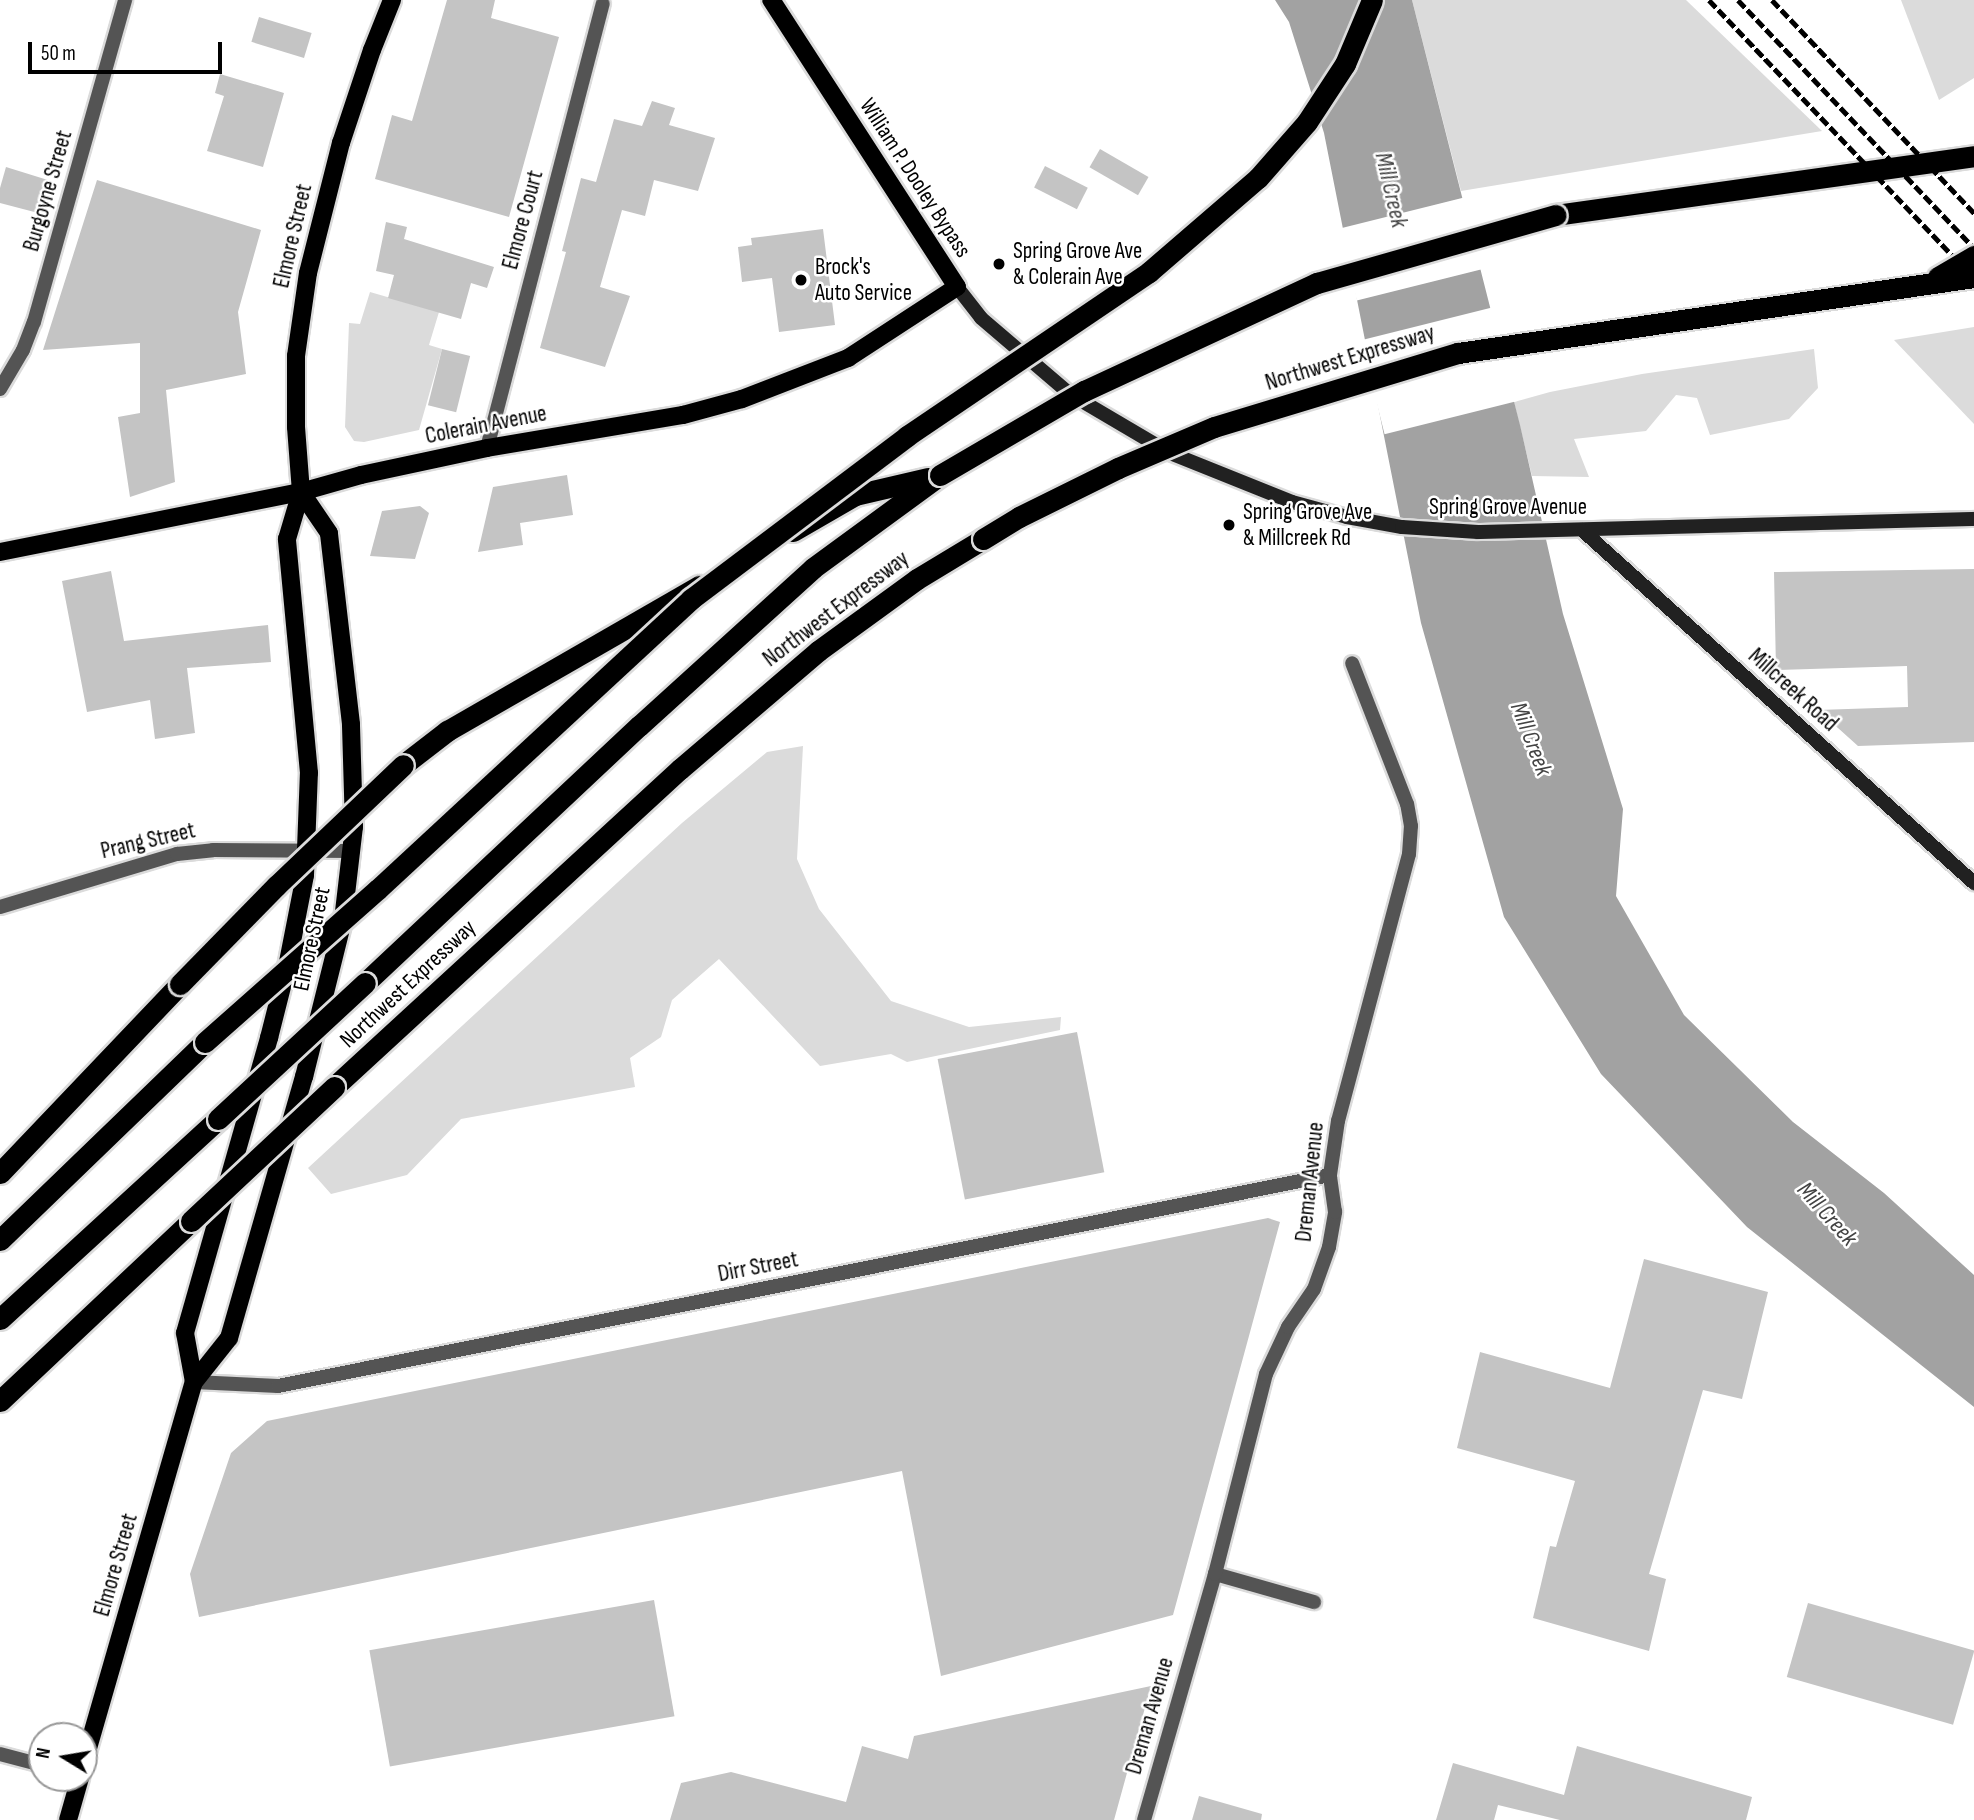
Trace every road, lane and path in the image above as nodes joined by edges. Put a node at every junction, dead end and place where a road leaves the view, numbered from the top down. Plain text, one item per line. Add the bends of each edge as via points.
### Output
1 (125, 0) edge
2 (392, 0) edge
3 (771, 0) edge
4 (1372, 0) edge
5 (603, 4) dead end
6 (1974, 156) edge
7 (1974, 256) edge
8 (1974, 277) edge
9 (1930, 282) junction
10 (957, 286) junction
11 (0, 389) edge
12 (1070, 394) joint
13 (487, 448) junction
14 (940, 475) junction
15 (301, 492) junction
16 (1974, 519) edge
17 (1582, 530) junction
18 (0, 552) edge
19 (1352, 663) dead end
20 (307, 850) junction
21 (352, 851) junction
22 (1974, 883) edge
23 (0, 907) edge
24 (135, 1110) junction
25 (0, 1173) edge
26 (1330, 1175) junction
27 (0, 1222) edge
28 (0, 1240) edge
29 (0, 1319) edge
30 (194, 1382) junction
31 (0, 1401) edge
32 (1215, 1574) junction
33 (1314, 1602) dead end
34 (96, 1722) edge
35 (0, 1754) edge
36 (28, 1761) edge
37 (75, 1792) edge
38 (68, 1820) edge
39 (1144, 1820) edge

1 - 11 street, Burgoyne Street via 34,323
2 - 15 main road, Elmore Street via 341,143 308,273 296,356
3 - 10 main road, William P. Dooley Bypass
4 - 24 highway, bridge via 1345,64 1307,122 1258,178 1149,272 906,436 691,599
5 - 13 street, Elmore Court
6 - 14 highway, Northwest Expressway, bridge via 1556,215 1317,283 1084,391
7 - 9 highway, bridge
8 - 9 highway, Northwest Expressway, bridge
9 - 31 highway, Northwest Expressway, bridge via 1458,353 1214,427 1019,517 916,579 818,651 680,769
10 - 12 main road, William P. Dooley Bypass via 981,318
10 - 13 main road, Colerain Avenue via 848,358 742,399 683,415
12 - 17 main road, Spring Grove Avenue via 1170,453 1292,502 1347,517 1429,530
13 - 15 main road, Colerain Avenue
14 - 25 highway, bridge via 855,495 447,731 403,765 276,886
14 - 29 highway, Northwest Expressway, bridge via 813,568
15 - 18 main road, Colerain Avenue
15 - 20 main road, Elmore Street via 287,539 308,760
15 - 21 main road, Elmore Street via 329,533 351,724
16 - 17 main road, Spring Grove Avenue
17 - 22 main road, Millcreek Road
19 - 26 street, Dreman Avenue via 1392,758 1411,826 1403,883 1338,1121
20 - 21 street, Prang Street
20 - 23 street, Prang Street via 177,854
20 - 30 main road, Elmore Street via 281,990 185,1333
21 - 30 main road, Elmore Street via 335,961 229,1338
24 - 27 highway
24 - 28 highway
26 - 30 street, Dirr Street via 278,1386
26 - 32 street, Dreman Avenue via 1335,1212 1329,1247 1314,1289 1288,1327 1266,1374
30 - 34 main road, Elmore Street
32 - 33 street
32 - 39 street, Dreman Avenue
35 - 36 street
37 - 38 main road

